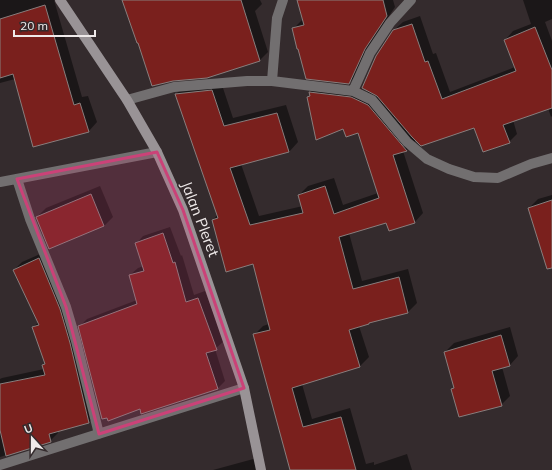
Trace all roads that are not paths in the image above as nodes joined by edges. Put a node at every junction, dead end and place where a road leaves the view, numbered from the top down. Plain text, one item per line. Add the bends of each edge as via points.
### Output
1 (60, 0) edge
2 (283, 0) edge
3 (411, 0) edge
4 (272, 81) junction
5 (352, 91) junction
6 (127, 100) junction
7 (157, 152) junction
8 (552, 158) edge
9 (17, 179) junction
10 (0, 182) edge
11 (244, 388) junction
12 (99, 434) junction
13 (0, 465) edge
14 (261, 470) edge

1 - 6 main road, Jalan Pleret
2 - 4 street via 277,18
3 - 5 street via 390,23 370,53
4 - 5 street
4 - 6 street via 174,87
5 - 8 street via 372,100 407,142 427,159 449,170 474,177 498,178
6 - 7 main road, Jalan Pleret
7 - 9 street
7 - 11 main road, Jalan Pleret via 183,210
9 - 10 street
9 - 12 street via 30,219 66,307
11 - 12 street
11 - 14 main road, Jalan Pleret
12 - 13 street

